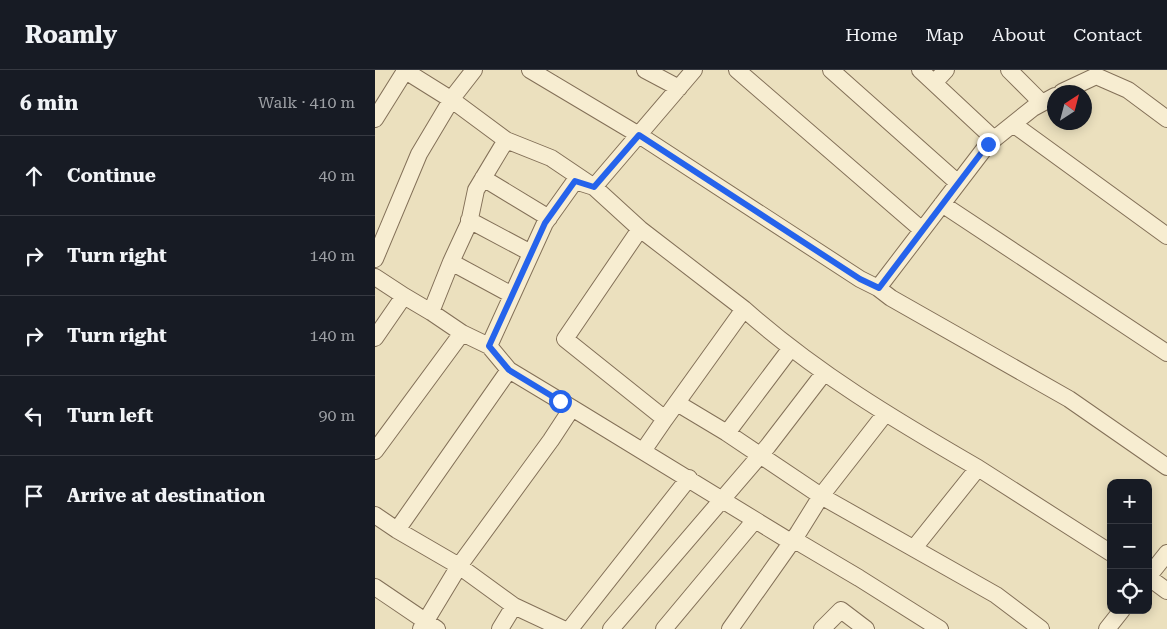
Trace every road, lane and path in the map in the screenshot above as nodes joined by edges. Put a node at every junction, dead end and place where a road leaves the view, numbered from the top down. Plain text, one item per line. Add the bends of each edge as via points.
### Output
1 (404, 70) edge
2 (474, 70) edge
3 (530, 70) edge
4 (645, 70) edge
5 (694, 70) edge
6 (737, 70) edge
7 (831, 70) edge
8 (920, 70) edge
9 (946, 70) edge
10 (1009, 70) edge
11 (1101, 73) edge
12 (934, 83) junction
13 (1076, 85) edge
14 (679, 88) junction
15 (1047, 98) edge
16 (451, 100) junction
17 (1047, 100) edge
18 (375, 119) edge
19 (1167, 119) edge
20 (1013, 124) junction
21 (639, 135) junction
22 (994, 139) junction
23 (506, 140) junction
24 (483, 178) junction
25 (958, 183) junction
26 (594, 187) junction
27 (942, 204) junction
28 (549, 218) junction
29 (469, 220) junction
30 (640, 229) junction
31 (922, 230) junction
32 (1167, 236) edge
33 (531, 253) junction
34 (375, 259) edge
35 (451, 262) junction
36 (375, 276) edge
37 (879, 288) junction
38 (512, 295) junction
39 (404, 296) junction
40 (744, 309) junction
41 (431, 312) junction
42 (462, 333) junction
43 (375, 338) edge
44 (489, 346) junction
45 (791, 348) junction
46 (1167, 353) edge
47 (509, 370) junction
48 (824, 373) junction
49 (677, 403) junction
50 (572, 408) junction
51 (885, 414) junction
52 (665, 419) junction
53 (727, 433) junction
54 (375, 451) edge
55 (643, 451) junction
56 (760, 455) junction
57 (1167, 467) edge
58 (978, 468) junction
59 (689, 478) junction
60 (821, 496) junction
61 (722, 499) junction
62 (375, 515) edge
63 (755, 520) junction
64 (397, 530) junction
65 (792, 541) junction
66 (914, 548) junction
67 (1107, 550) edge
68 (1167, 553) edge
69 (459, 566) junction
70 (1152, 572) edge
71 (1152, 580) edge
72 (375, 587) edge
73 (1167, 591) edge
74 (514, 606) junction
75 (1119, 614) edge
76 (428, 626) edge
77 (1033, 627) edge
78 (500, 629) edge
79 (563, 629) edge
80 (570, 629) edge
81 (611, 629) edge
82 (664, 629) edge
83 (730, 629) edge
84 (822, 629) edge
85 (866, 629) edge
86 (940, 629) edge
87 (1107, 629) edge

1 - 16 street
1 - 18 street
2 - 16 street
3 - 21 street
4 - 14 street
5 - 14 street
6 - 31 street
7 - 25 street
8 - 12 street
9 - 12 street
10 - 15 street
11 - 13 street
11 - 19 street
12 - 22 street
14 - 21 street
16 - 23 street
16 - 34 street via 419,154
17 - 20 street
20 - 22 street
20 - 32 street
21 - 26 street
21 - 37 street via 860,279
22 - 25 street
23 - 24 street
23 - 26 street via 551,158
24 - 28 street
24 - 29 street via 476,190
25 - 27 street
26 - 28 street via 575,181
26 - 30 street
27 - 31 street
27 - 46 street
28 - 33 street
29 - 33 street
29 - 35 street
30 - 40 street
30 - 52 street via 565,338
31 - 37 street
33 - 38 street
35 - 38 street
35 - 41 street
36 - 39 street
37 - 57 street via 891,298 1069,399
38 - 44 street
39 - 41 street
39 - 43 street
40 - 45 street
40 - 49 street
41 - 42 street
42 - 44 street
42 - 54 street
44 - 47 street
45 - 48 street
45 - 53 street
47 - 50 street
47 - 64 street
48 - 51 street
48 - 56 street
49 - 52 street
49 - 53 street
50 - 55 street
50 - 69 street
51 - 58 street
51 - 60 street
52 - 55 street
53 - 56 street
55 - 59 street
56 - 60 street
56 - 61 street
58 - 66 street
58 - 67 street
59 - 61 street
59 - 80 street
60 - 65 street
60 - 66 street
61 - 63 street
61 - 81 street
62 - 64 street
63 - 65 street
63 - 82 street
64 - 69 street
65 - 83 street
65 - 86 street
66 - 77 street via 996,595
68 - 70 street
69 - 74 street
69 - 76 street
71 - 73 street
72 - 76 street
74 - 78 street
74 - 79 street
75 - 87 street
84 - 85 street via 841,610

